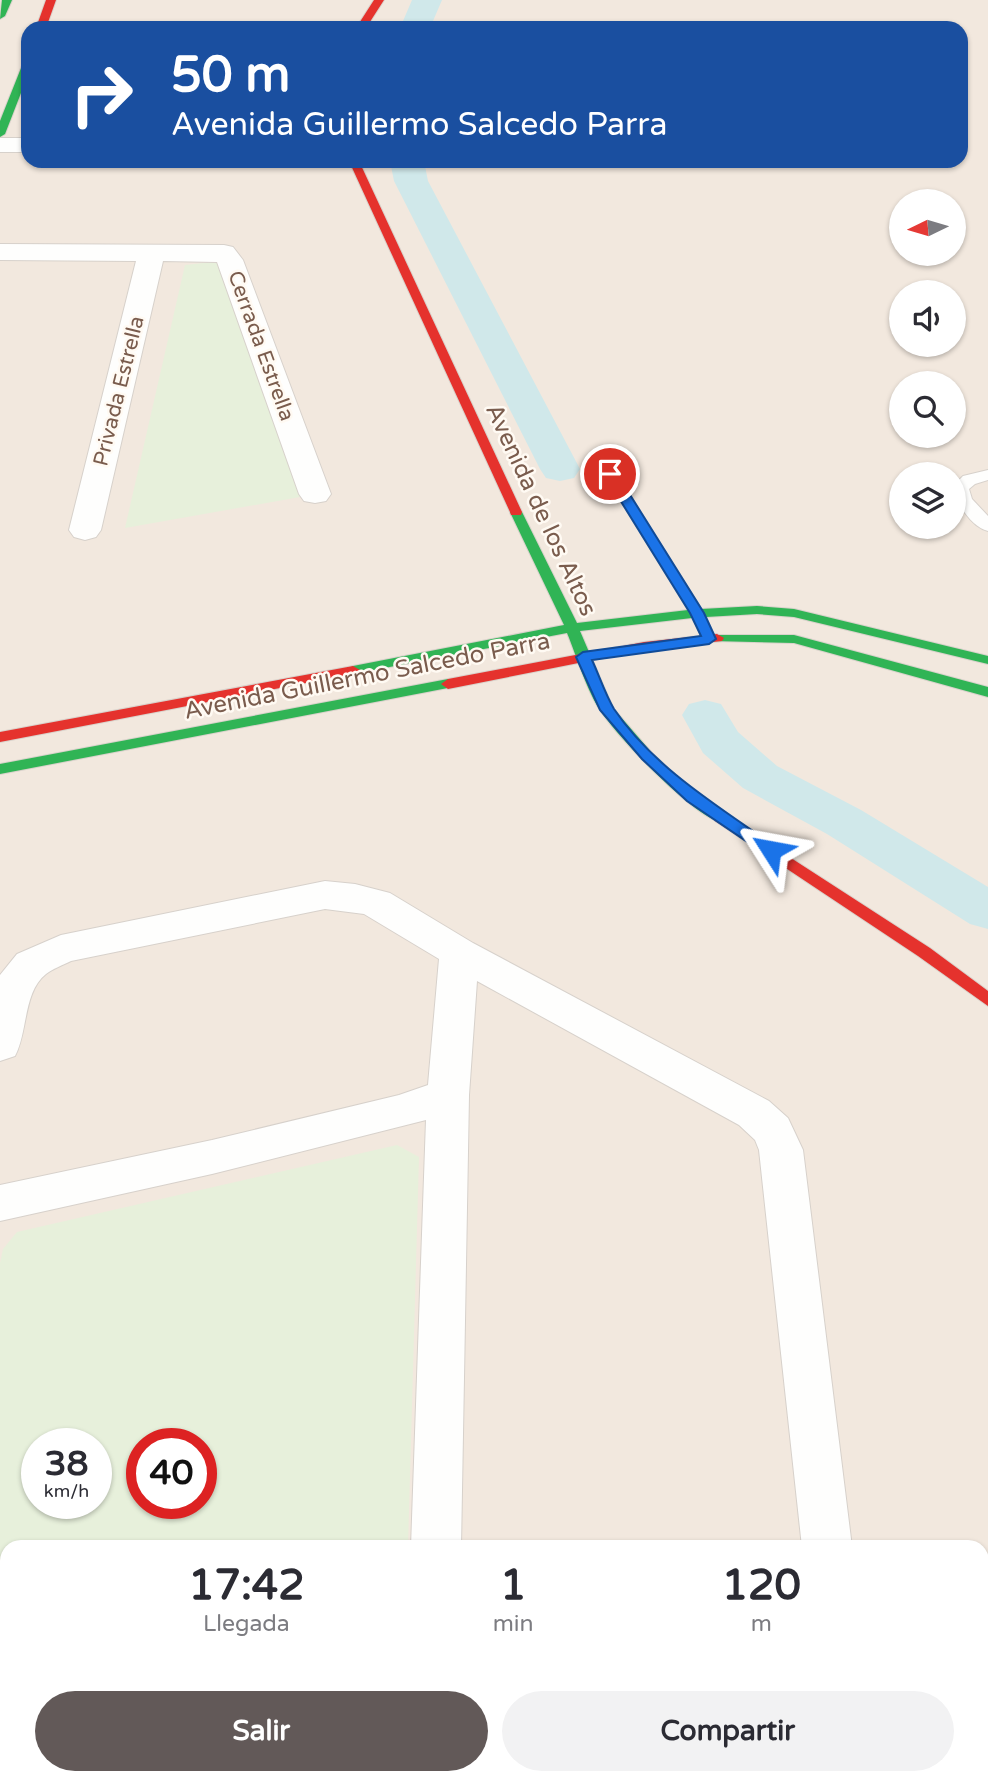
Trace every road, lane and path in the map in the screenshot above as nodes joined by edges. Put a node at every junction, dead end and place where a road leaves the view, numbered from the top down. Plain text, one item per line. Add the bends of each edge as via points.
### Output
1 (7, 0) edge
2 (51, 0) edge
3 (379, 0) edge
4 (0, 16) edge
5 (44, 21) edge
6 (366, 21) edge
7 (21, 81) edge
8 (0, 134) edge
9 (0, 145) edge
10 (21, 145) edge
11 (357, 168) edge
12 (0, 252) edge
13 (152, 252) junction
14 (610, 474) dead end
15 (988, 475) edge
16 (316, 494) dead end
17 (988, 526) edge
18 (85, 530) dead end
19 (697, 613) junction
20 (572, 628) junction
21 (709, 639) junction
22 (583, 657) junction
23 (988, 660) edge
24 (255, 688) junction
25 (988, 692) edge
26 (266, 719) junction
27 (0, 737) edge
28 (0, 769) edge
29 (459, 953) junction
30 (988, 1000) edge
31 (0, 1045) edge
32 (448, 1096) junction
33 (0, 1203) edge
34 (436, 1540) edge
35 (826, 1540) edge

1 - 4 street
2 - 5 street
3 - 6 street
7 - 8 street
9 - 10 street
11 - 20 street, Avenida de los Altos
12 - 13 street, Cerrada Estrella
13 - 16 street, Cerrada Estrella via 224,253 230,260
13 - 18 street, Privada Estrella
14 - 19 street
15 - 17 lane via 960,488 964,500
19 - 20 street, Avenida Guillermo Salcedo Parra
19 - 21 street
19 - 23 street, Avenida Guillermo Salcedo Parra via 757,610 794,614
20 - 22 street, Avenida de los Altos
20 - 24 street, Avenida Guillermo Salcedo Parra
21 - 22 street, Avenida Guillermo Salcedo Parra
21 - 25 street, Avenida Guillermo Salcedo Parra via 794,639
22 - 26 street, Avenida Guillermo Salcedo Parra
22 - 30 street, Avenida de los Altos via 607,710 677,785 924,951
24 - 26 street
24 - 27 street, Avenida Guillermo Salcedo Parra
26 - 28 street, Avenida Guillermo Salcedo Parra
29 - 31 street via 376,904 325,895 61,949 31,964 14,986
29 - 32 street
29 - 35 street via 754,1113 773,1130 782,1159
32 - 33 street via 266,1144
32 - 34 street

